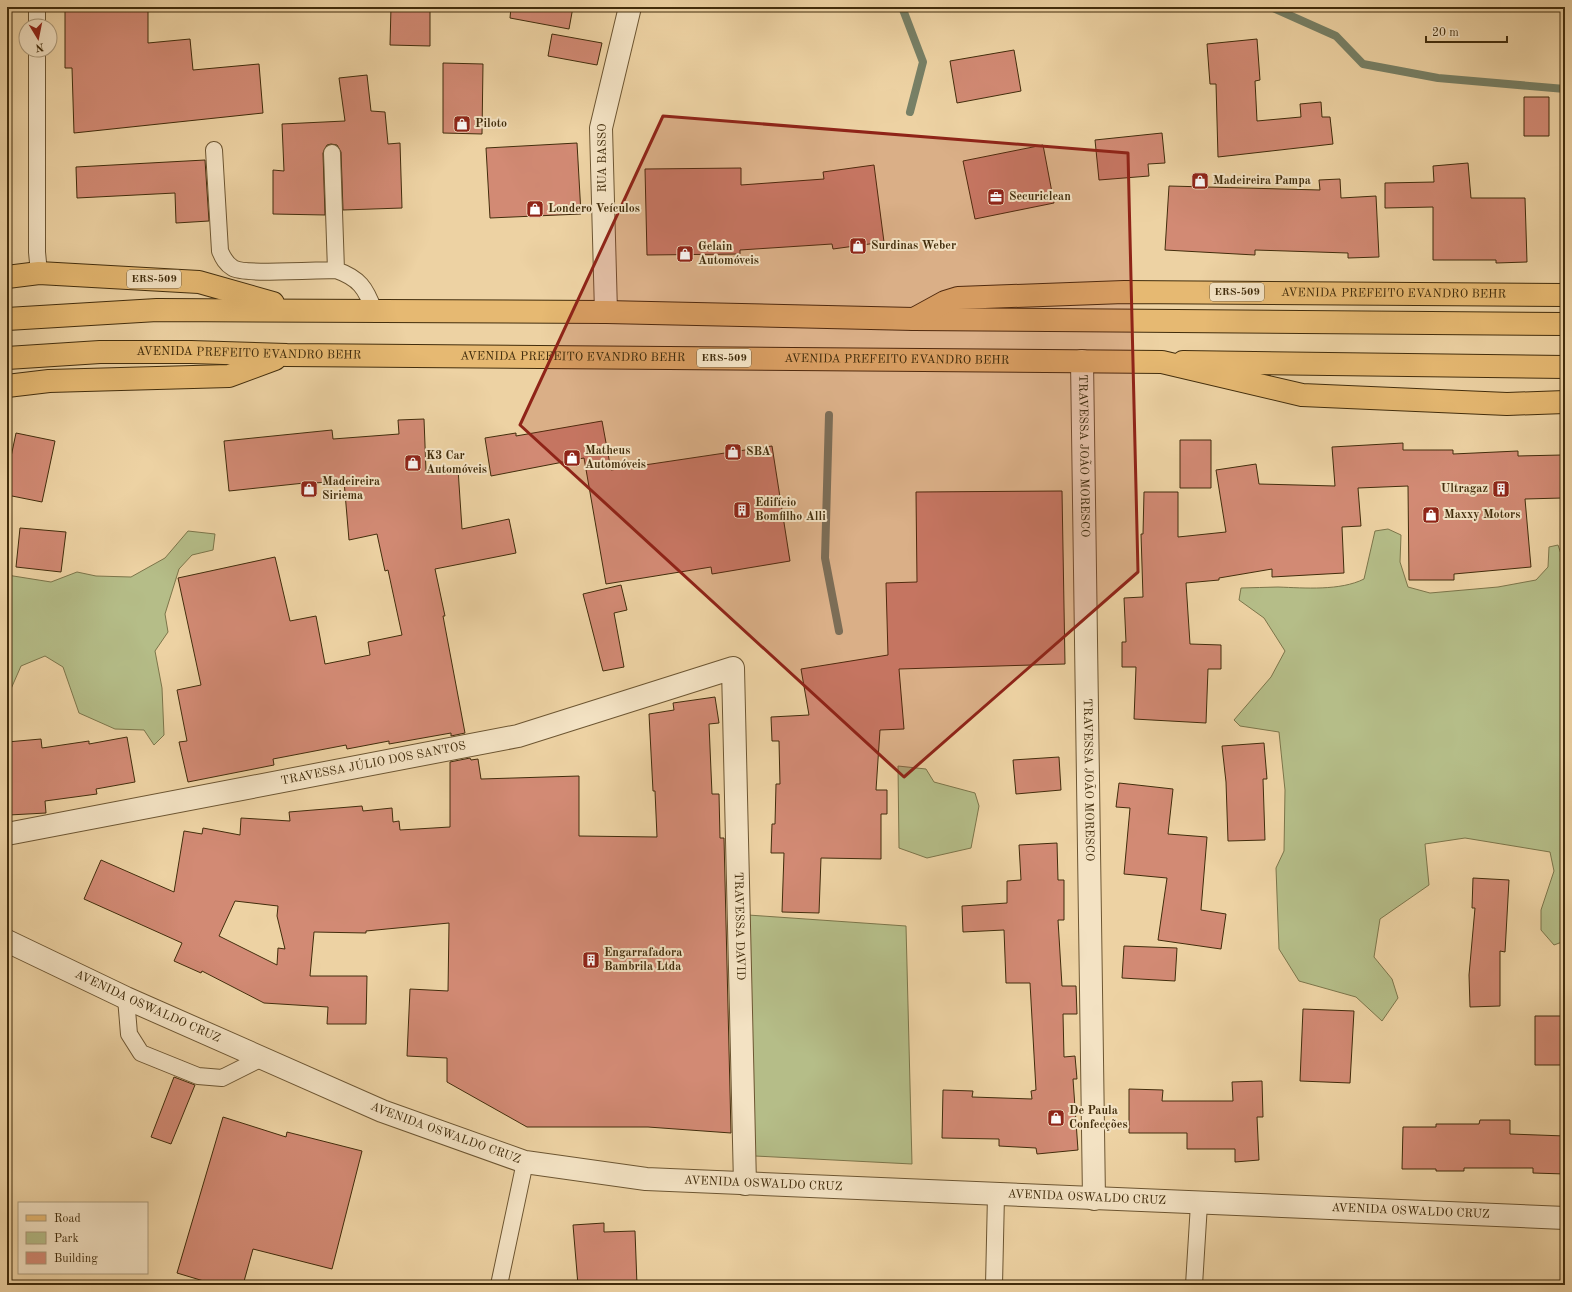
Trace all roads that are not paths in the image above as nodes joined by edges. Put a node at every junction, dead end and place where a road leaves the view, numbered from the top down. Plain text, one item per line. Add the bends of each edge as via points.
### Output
1 (37, 7) edge
2 (630, 7) edge
3 (37, 18) edge
4 (37, 58) edge
5 (214, 150) dead end
6 (332, 153) dead end
7 (336, 270) junction
8 (39, 273) junction
9 (7, 277) edge
10 (1565, 295) edge
11 (298, 310) junction
12 (374, 310) junction
13 (606, 312) junction
14 (7, 318) edge
15 (914, 318) junction
16 (1565, 324) edge
17 (287, 355) junction
18 (7, 358) edge
19 (1082, 361) junction
20 (1162, 362) junction
21 (1565, 367) edge
22 (7, 386) edge
23 (1565, 402) edge
24 (733, 668) joint
25 (7, 834) edge
26 (7, 941) edge
27 (126, 998) junction
28 (262, 1058) junction
29 (525, 1162) junction
30 (745, 1184) junction
31 (996, 1195) junction
32 (1094, 1199) junction
33 (1199, 1204) junction
34 (1565, 1218) edge
35 (498, 1285) edge
36 (994, 1285) edge
37 (1194, 1285) edge

1 - 3 lane
2 - 13 street, RUA BASSO via 601,128
4 - 8 lane
5 - 7 lane via 220,251 224,261 234,269 249,271
6 - 7 lane
7 - 12 lane via 360,283 368,294
8 - 9 main road, ERS-509
8 - 11 main road, ERS-509 via 199,282
10 - 15 main road, AVENIDA PREFEITO EVANDRO BEHR / ERS-509 via 1124,292 958,298
11 - 12 main road, AVENIDA PREFEITO EVANDRO BEHR / ERS-509
11 - 14 main road, AVENIDA PREFEITO EVANDRO BEHR / ERS-509 via 157,310
12 - 13 main road, AVENIDA PREFEITO EVANDRO BEHR / ERS-509
13 - 15 main road, AVENIDA PREFEITO EVANDRO BEHR / ERS-509
15 - 16 main road, AVENIDA PREFEITO EVANDRO BEHR / ERS-509
17 - 18 main road, AVENIDA PREFEITO EVANDRO BEHR / ERS-509 via 108,352
17 - 19 main road, AVENIDA PREFEITO EVANDRO BEHR / ERS-509
17 - 22 main road, ERS-509 via 229,376 49,381
19 - 20 main road, AVENIDA PREFEITO EVANDRO BEHR / ERS-509
19 - 32 street, TRAVESSA JOÃO MORESCO
20 - 21 main road, AVENIDA PREFEITO EVANDRO BEHR / ERS-509
20 - 23 main road, AVENIDA PREFEITO EVANDRO BEHR / ERS-509 via 1302,395 1507,404
24 - 25 street, TRAVESSA JÚLIO DOS SANTOS via 518,736
24 - 30 street, TRAVESSA DAVID
26 - 27 street, AVENIDA OSWALDO CRUZ
27 - 28 street, AVENIDA OSWALDO CRUZ
27 - 28 lane via 129,1034 141,1053 198,1076 222,1078
28 - 29 street, AVENIDA OSWALDO CRUZ via 382,1111
29 - 30 street, AVENIDA OSWALDO CRUZ via 646,1179
29 - 35 lane
30 - 31 street, AVENIDA OSWALDO CRUZ
31 - 32 street, AVENIDA OSWALDO CRUZ
31 - 36 lane
32 - 33 street, AVENIDA OSWALDO CRUZ
33 - 34 street, AVENIDA OSWALDO CRUZ
33 - 37 lane

